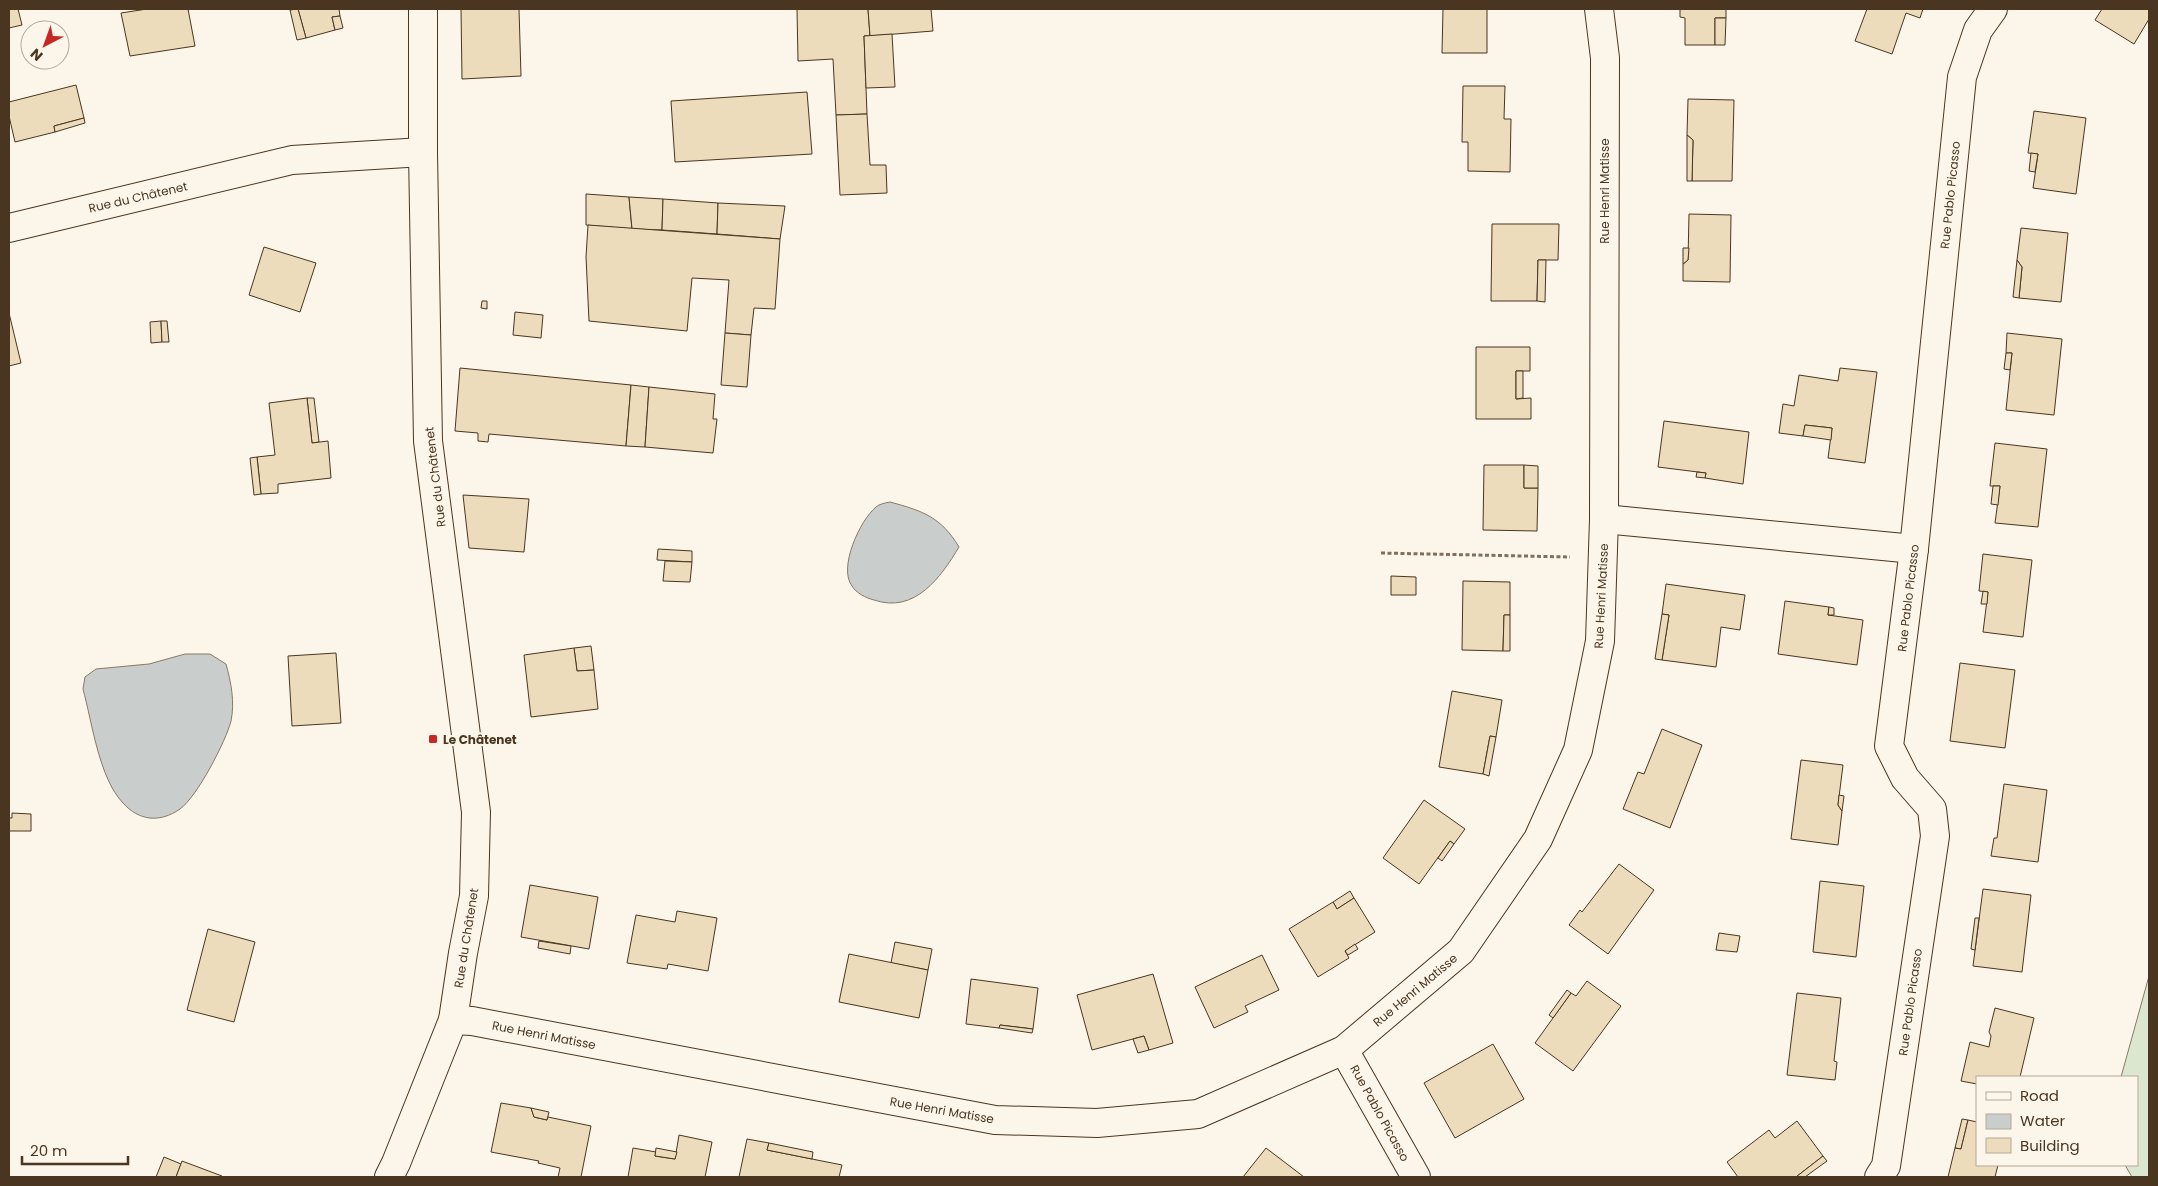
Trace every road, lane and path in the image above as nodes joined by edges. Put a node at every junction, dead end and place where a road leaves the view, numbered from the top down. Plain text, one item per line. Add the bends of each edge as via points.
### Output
1 (423, 9) edge
2 (1599, 9) edge
3 (1993, 9) edge
4 (423, 152) junction
5 (9, 228) edge
6 (1604, 519) junction
7 (1914, 549) junction
8 (1381, 553) dead end
9 (1603, 558) junction
10 (453, 1020) junction
11 (1344, 1050) junction
12 (388, 1177) edge
13 (1416, 1177) edge
14 (1879, 1177) edge

1 - 4 street
2 - 6 street, Rue Henri Matisse via 1604,58
3 - 7 street, Rue Pablo Picasso via 1978,30 1962,76
4 - 5 street, Rue du Châtenet via 292,160
4 - 10 street, Rue du Châtenet via 428,440 476,812 474,896
6 - 7 street
6 - 9 street, Rue Henri Matisse
7 - 14 street, Rue Pablo Picasso via 1890,746 1905,778 1932,809 1935,836 1886,1166
8 - 9 path
9 - 11 street, Rue Henri Matisse via 1600,641 1578,750 1538,839 1461,951
10 - 11 street, Rue Henri Matisse via 995,1120 1097,1123 1198,1114
10 - 12 street, Rue du Châtenet
11 - 13 street, Rue Pablo Picasso

